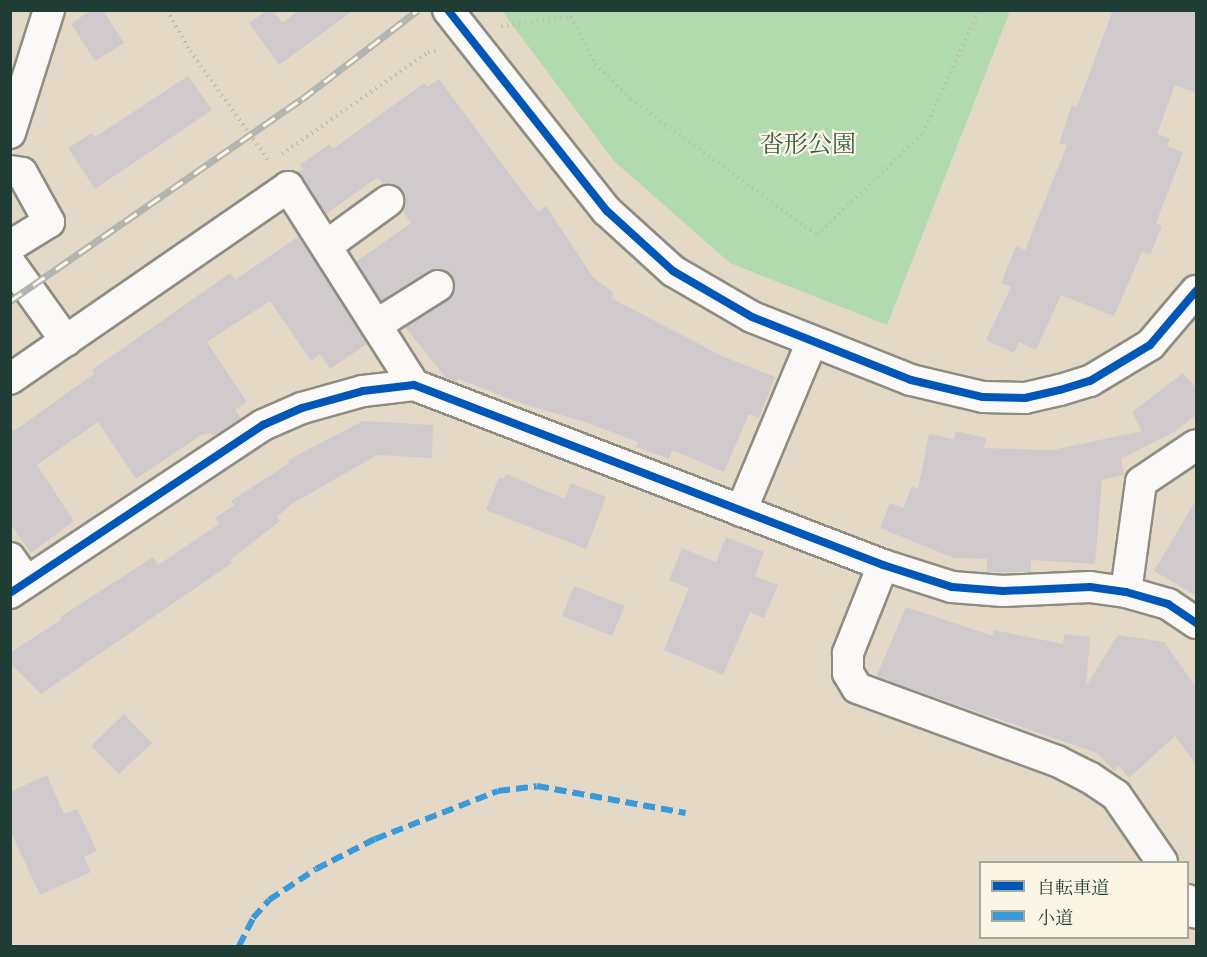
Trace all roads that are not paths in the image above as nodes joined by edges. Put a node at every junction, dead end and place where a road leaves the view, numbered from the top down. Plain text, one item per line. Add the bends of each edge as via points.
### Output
1 (49, 10) edge
2 (448, 10) edge
3 (16, 94) edge
4 (10, 133) edge
5 (10, 171) edge
6 (388, 201) dead end
7 (10, 246) edge
8 (326, 246) junction
9 (10, 263) edge
10 (438, 286) dead end
11 (1197, 291) edge
12 (376, 325) junction
13 (66, 341) junction
14 (812, 341) junction
15 (10, 379) edge
16 (414, 385) junction
17 (1197, 445) edge
18 (741, 511) junction
19 (10, 558) edge
20 (883, 565) junction
21 (19, 588) edge
22 (1126, 592) junction
23 (1197, 623) edge
24 (1161, 861) edge

1 - 3 street
2 - 14 street via 573,171 637,241 711,296
3 - 4 street
5 - 7 street via 22,173 49,222
6 - 8 street
8 - 12 street
8 - 13 street via 288,187
9 - 13 street
10 - 12 street
11 - 14 street via 1150,345 1123,363 1090,381 1025,398 983,398 951,392
12 - 16 street
13 - 15 street
14 - 18 street
16 - 18 street
16 - 21 street via 363,391 302,408 263,425
17 - 22 street via 1141,482
18 - 20 street
19 - 21 street
20 - 22 street via 951,587 1003,591 1090,587
20 - 24 street via 848,653 848,673 857,688 1089,777 1116,795
22 - 23 street via 1168,604

